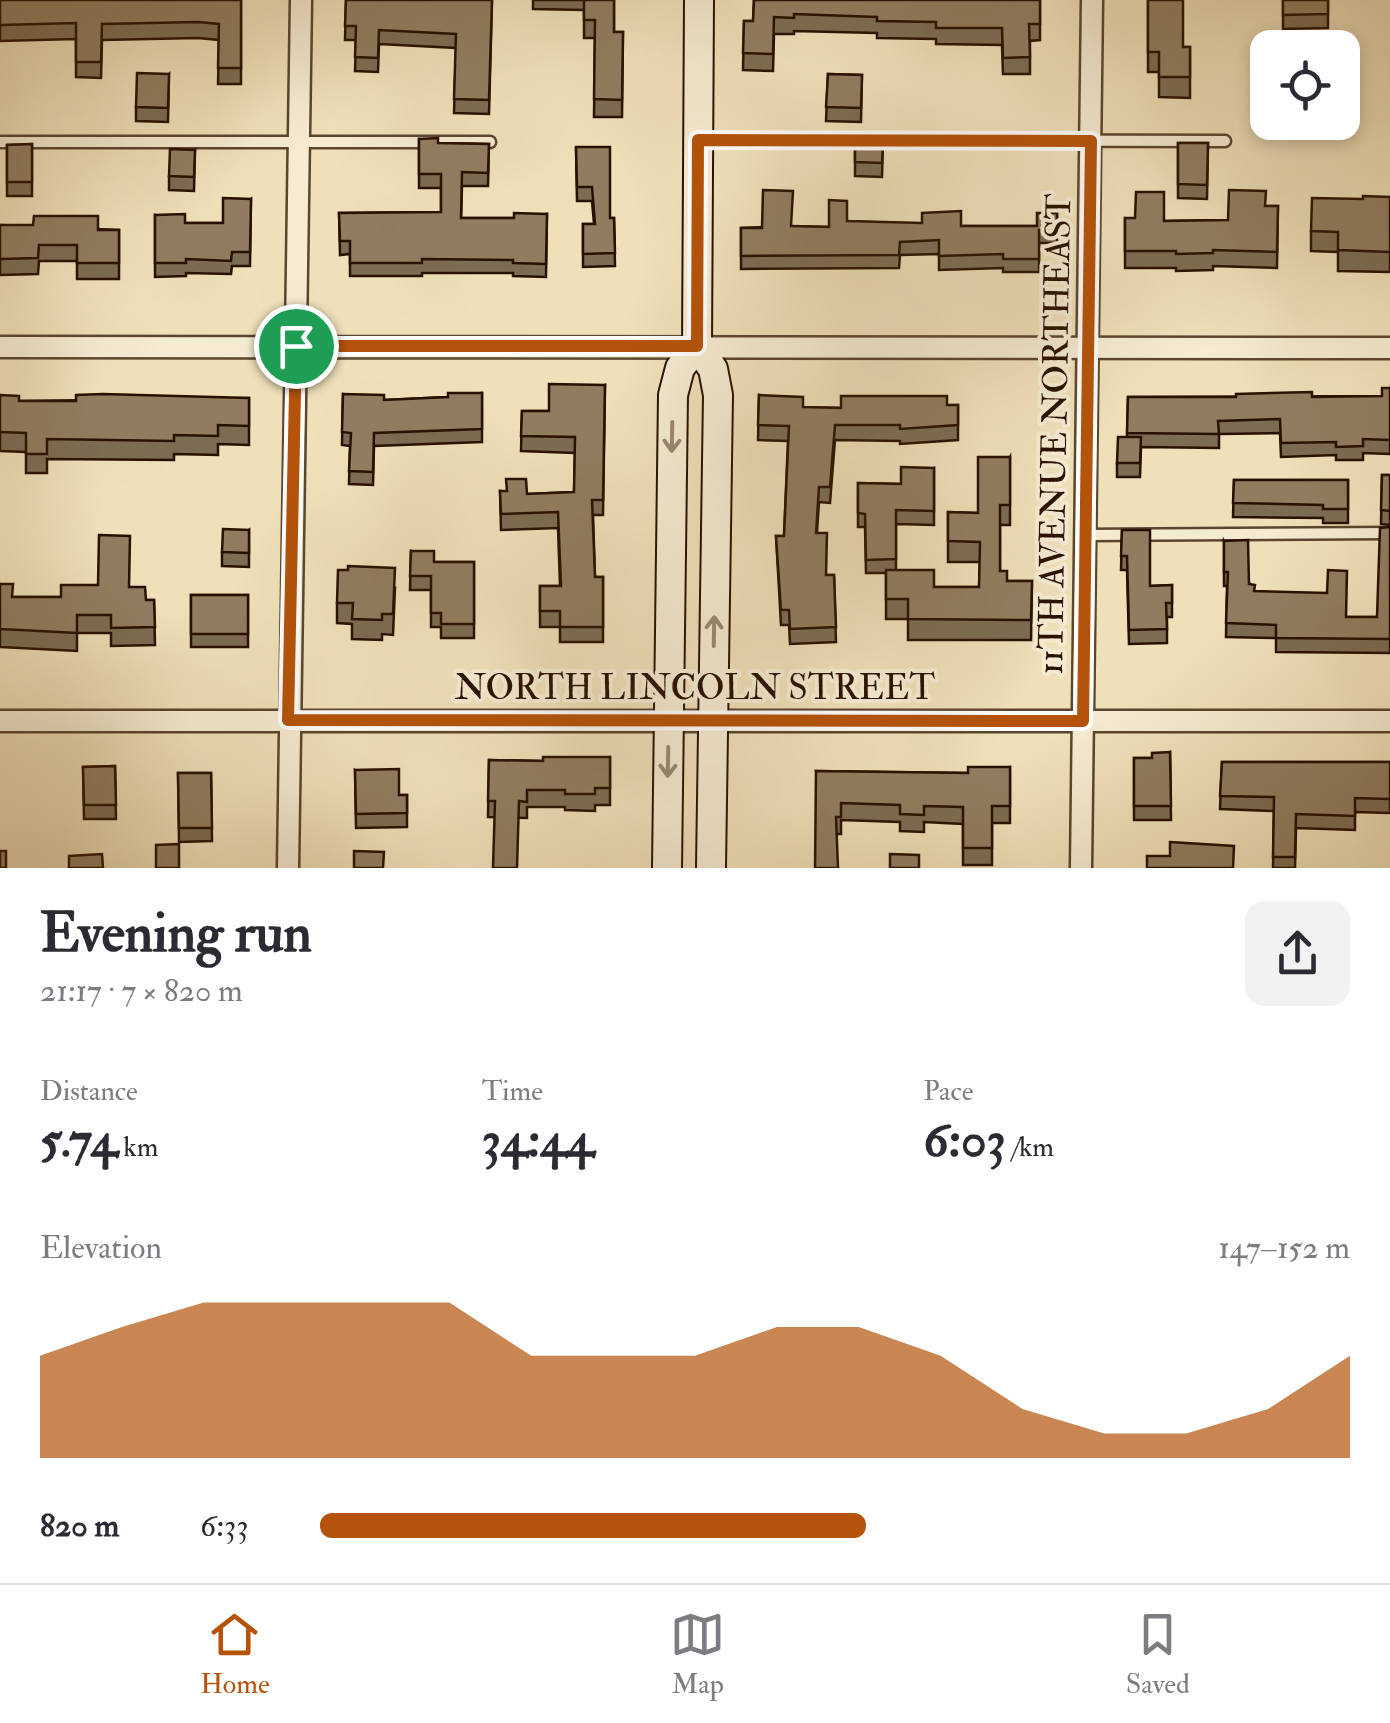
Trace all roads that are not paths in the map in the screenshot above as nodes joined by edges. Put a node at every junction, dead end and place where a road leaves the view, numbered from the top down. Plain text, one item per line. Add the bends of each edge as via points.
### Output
1 (300, 0) edge
2 (699, 0) edge
3 (1092, 0) edge
4 (698, 140) junction
5 (1091, 141) junction
6 (1225, 141) dead end
7 (0, 142) edge
8 (298, 142) junction
9 (490, 142) edge
10 (296, 346) junction
11 (697, 346) junction
12 (0, 347) edge
13 (1088, 347) junction
14 (1390, 348) edge
15 (1086, 534) junction
16 (1390, 534) edge
17 (288, 720) junction
18 (0, 721) edge
19 (668, 721) junction
20 (713, 721) junction
21 (1083, 721) junction
22 (1390, 721) edge
23 (288, 868) edge
24 (667, 868) edge
25 (711, 868) edge
26 (1081, 868) edge

1 - 8 street
2 - 4 street
3 - 5 street, 11TH AVENUE NORTHEAST
4 - 5 lane
4 - 11 street
5 - 6 lane
5 - 13 street, 11TH AVENUE NORTHEAST
7 - 8 lane
8 - 9 lane
8 - 10 street
10 - 11 street
10 - 12 street
10 - 17 street
11 - 13 street
11 -> 19 street via 680,368 672,396
20 -> 11 street via 718,394 713,369
13 - 14 street
13 - 15 street, 11TH AVENUE NORTHEAST
15 - 16 lane
15 - 21 street, 11TH AVENUE NORTHEAST
17 - 18 street, NORTH LINCOLN STREET
17 - 19 street, NORTH LINCOLN STREET
17 - 23 street
19 - 20 street, NORTH LINCOLN STREET
19 -> 24 street
20 - 21 street, NORTH LINCOLN STREET
20 - 25 street
21 - 22 street, NORTH LINCOLN STREET
21 - 26 street, 11TH AVENUE NORTHEAST

